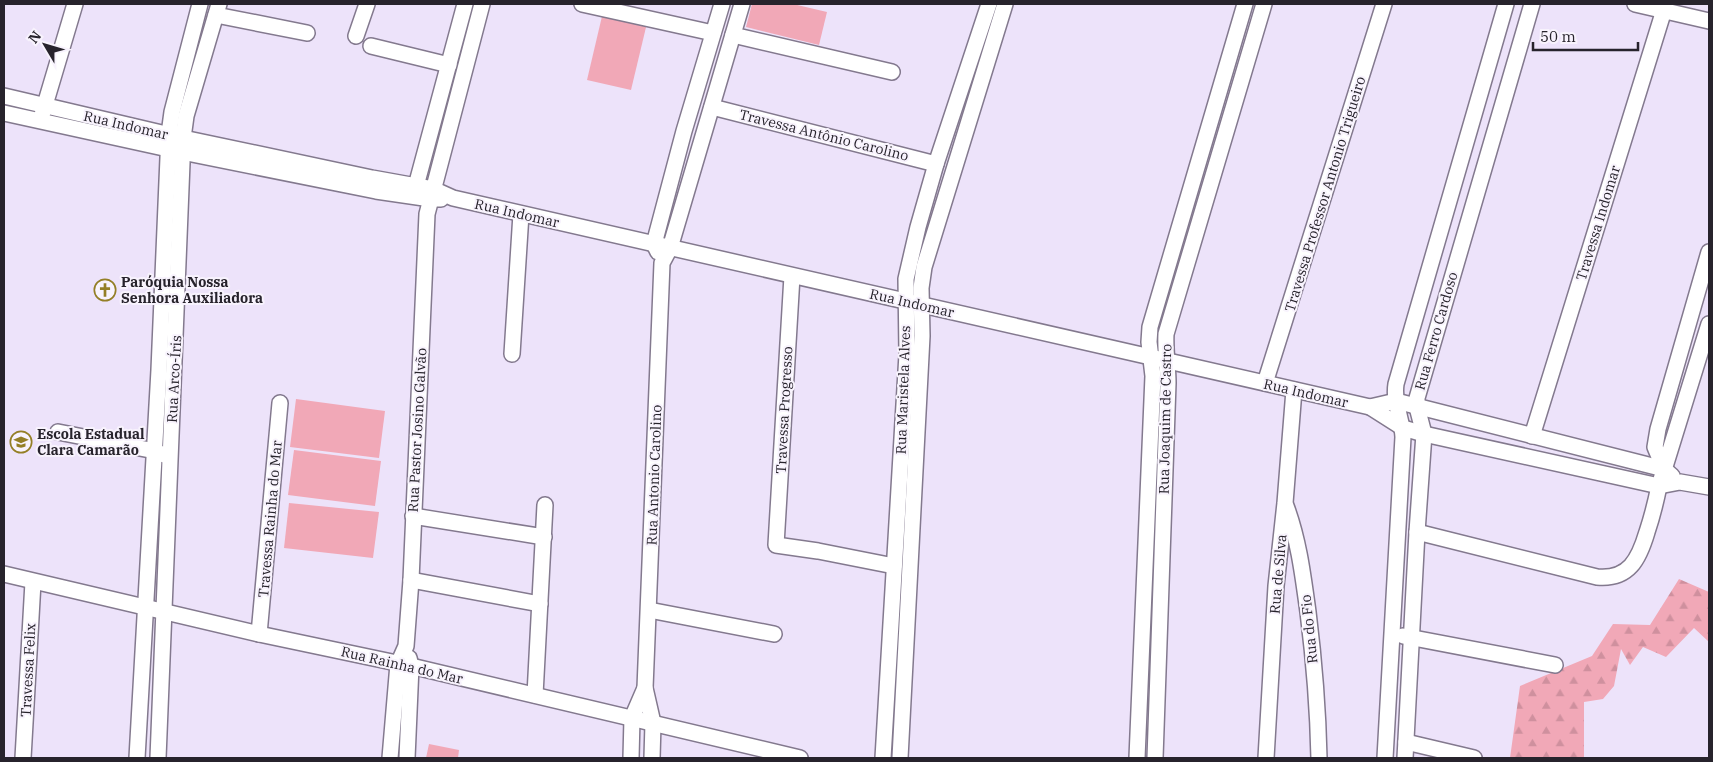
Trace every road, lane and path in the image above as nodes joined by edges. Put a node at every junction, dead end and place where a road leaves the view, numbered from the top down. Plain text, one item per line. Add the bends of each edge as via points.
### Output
1 (75, 4) edge
2 (200, 4) edge
3 (367, 4) edge
4 (466, 4) edge
5 (482, 4) edge
6 (582, 4) edge
7 (722, 4) edge
8 (742, 4) edge
9 (989, 4) edge
10 (1005, 4) edge
11 (1245, 4) edge
12 (1264, 4) edge
13 (1384, 4) edge
14 (1506, 4) edge
15 (1532, 4) edge
16 (1635, 4) edge
17 (217, 9) edge
18 (1664, 10) junction
19 (1695, 10) edge
20 (1709, 21) edge
21 (307, 33) dead end
22 (713, 33) junction
23 (733, 35) junction
24 (356, 36) dead end
25 (371, 46) dead end
26 (449, 65) junction
27 (892, 72) dead end
28 (4, 96) edge
29 (44, 105) junction
30 (712, 106) junction
31 (4, 113) edge
32 (40, 121) junction
33 (684, 131) junction
34 (703, 135) junction
35 (175, 143) junction
36 (936, 164) junction
37 (425, 197) junction
38 (521, 214) junction
39 (654, 244) junction
40 (670, 248) junction
41 (1709, 252) edge
42 (662, 263) junction
43 (792, 276) junction
44 (1423, 288) junction
45 (1447, 294) junction
46 (906, 302) junction
47 (922, 305) junction
48 (169, 313) junction
49 (1709, 324) edge
50 (1409, 338) junction
51 (1432, 344) junction
52 (512, 354) dead end
53 (1151, 358) junction
54 (1168, 361) junction
55 (1265, 383) junction
56 (1294, 390) junction
57 (1396, 402) junction
58 (280, 403) dead end
59 (1370, 407) junction
60 (1417, 407) junction
61 (1403, 428) junction
62 (58, 432) dead end
63 (1424, 434) junction
64 (1532, 436) junction
65 (155, 451) junction
66 (170, 457) junction
67 (1664, 469) junction
68 (1680, 482) junction
69 (1659, 486) junction
70 (1709, 487) edge
71 (1285, 503) junction
72 (545, 505) dead end
73 (414, 516) junction
74 (1416, 532) junction
75 (544, 537) junction
76 (894, 566) junction
77 (4, 574) edge
78 (411, 580) junction
79 (33, 582) junction
80 (540, 604) junction
81 (146, 608) junction
82 (649, 610) junction
83 (165, 612) junction
84 (1392, 633) junction
85 (259, 634) junction
86 (774, 634) dead end
87 (1412, 638) junction
88 (405, 665) junction
89 (1555, 665) dead end
90 (645, 688) junction
91 (535, 695) junction
92 (632, 718) junction
93 (653, 724) junction
94 (1406, 742) junction
95 (23, 758) edge
96 (137, 758) edge
97 (158, 758) edge
98 (390, 758) edge
99 (407, 758) edge
100 (631, 758) edge
101 (652, 758) edge
102 (800, 758) edge
103 (884, 758) edge
104 (900, 758) edge
105 (1137, 758) edge
106 (1155, 758) edge
107 (1266, 758) edge
108 (1319, 758) edge
109 (1385, 758) edge
110 (1405, 758) edge
111 (1474, 758) edge

1 - 29 street
2 - 35 street, Rua Arco-Íris via 172,112
3 - 24 street
4 - 26 street, Rua Pastor Josino Galvão
5 - 37 street, Rua Pastor Josino Galvão
6 - 22 street
7 - 22 street
8 - 23 street, Rua Antonio Carolino
9 - 36 street, Rua Maristela Alves
10 - 47 street, Rua Maristela Alves via 924,266
11 - 53 street, Rua Joaquim de Castro via 1154,311 1149,342
12 - 54 street, Rua Joaquim de Castro via 1169,320 1165,347
13 - 55 street, Travessa Professor Antonio Trigueiro
14 - 44 street, Rua Ferro Cardoso
15 - 45 street, Rua Ferro Cardoso
16 - 18 street
17 - 21 street
17 - 35 street, Rua Arco-Íris
18 - 19 street
18 - 64 street, Travessa Indomar
19 - 20 street
22 - 33 street
23 - 27 street
23 - 30 street, Rua Antonio Carolino
25 - 26 street
26 - 37 street, Rua Pastor Josino Galvão
28 - 29 street, Rua Indomar
29 - 32 street
29 - 35 street, Rua Indomar
30 - 34 street, Rua Antonio Carolino
30 - 36 street, Travessa Antônio Carolino
31 - 32 street, Rua Indomar
32 - 35 street, Rua Indomar
33 - 34 street
33 - 39 street
34 - 40 street, Rua Antonio Carolino
35 - 37 street, Rua Indomar
35 - 48 street, Rua Arco-Íris
36 - 46 street, Rua Maristela Alves via 906,279
37 - 38 street, Rua Indomar via 453,198
37 - 73 street, Rua Pastor Josino Galvão
38 - 39 street, Rua Indomar
38 - 52 street
39 - 40 street, Rua Indomar
39 - 42 street, Rua Antonio Carolino
40 - 42 street, Rua Antonio Carolino
40 - 43 street, Rua Indomar
41 - 67 street via 1658,429 1655,447
42 - 82 street, Rua Antonio Carolino
43 - 46 street, Rua Indomar
43 - 76 street, Travessa Progresso via 776,545
44 - 45 street
44 - 50 street, Rua Ferro Cardoso
45 - 51 street, Rua Ferro Cardoso
46 - 47 street, Rua Indomar
46 - 76 street, Rua Maristela Alves via 907,354
47 - 53 street, Rua Indomar
47 - 104 street, Rua Maristela Alves
48 - 65 street, Rua Arco-Íris
48 - 66 street, Rua Arco-Íris
49 - 67 street
50 - 51 street
50 - 57 street, Rua Ferro Cardoso via 1396,384
51 - 60 street, Rua Ferro Cardoso
53 - 54 street, Rua Indomar
53 - 105 street, Rua Joaquim de Castro via 1154,376
54 - 55 street, Rua Indomar
54 - 106 street, Rua Joaquim de Castro
55 - 56 street, Rua Indomar
56 - 59 street, Rua Indomar
56 - 71 street, Rua de Silva
57 - 59 street, Rua Indomar
57 - 60 street, Rua Indomar
57 - 61 street, Rua Ferro Cardoso
58 - 85 street, Travessa Rainha do Mar
59 - 61 street, Rua Indomar
60 - 63 street, Rua Ferro Cardoso
60 - 64 street, Rua Indomar
61 - 63 street, Rua Indomar
61 - 84 street, Rua Ferro Cardoso
62 - 65 street
63 - 69 street, Rua Indomar
63 - 74 street, Rua Ferro Cardoso
64 - 67 street, Rua Indomar
65 - 66 street
65 - 81 street, Rua Arco-Íris
66 - 83 street, Rua Arco-Íris
67 - 68 street, Rua Indomar
67 - 69 street
68 - 69 street, Rua Indomar
68 - 70 street, Rua Indomar
69 - 74 street via 1640,553 1625,571 1608,578
71 - 107 street, Rua de Silva via 1276,586
71 - 108 street, Rua do Fio via 1301,561 1312,648
72 - 75 street
73 - 75 street
73 - 78 street, Rua Pastor Josino Galvão
74 - 87 street, Rua Ferro Cardoso
75 - 80 street
76 - 103 street, Rua Maristela Alves
77 - 79 street, Rua Rainha do Mar
78 - 80 street
78 - 88 street, Rua Pastor Josino Galvão
79 - 81 street, Rua Rainha do Mar
79 - 95 street, Travessa Felix
80 - 91 street
81 - 83 street, Rua Rainha do Mar
81 - 96 street, Rua Arco-Íris
82 - 86 street
82 - 90 street, Rua Antonio Carolino
83 - 85 street, Rua Rainha do Mar
83 - 97 street, Rua Arco-Íris
84 - 87 street
84 - 109 street, Rua Ferro Cardoso
85 - 88 street, Rua Rainha do Mar
87 - 89 street
87 - 94 street, Rua Ferro Cardoso
88 - 91 street, Rua Rainha do Mar
88 - 98 street, Rua Pastor Josino Galvão
88 - 99 street, Rua Pastor Josino Galvão
90 - 92 street, Rua Antonio Carolino
90 - 93 street, Rua Antonio Carolino
91 - 92 street, Rua Rainha do Mar
92 - 93 street, Rua Rainha do Mar
92 - 100 street, Rua Antonio Carolino
93 - 101 street, Rua Antonio Carolino
93 - 102 street, Rua Rainha do Mar
94 - 110 street, Rua Ferro Cardoso
94 - 111 street

